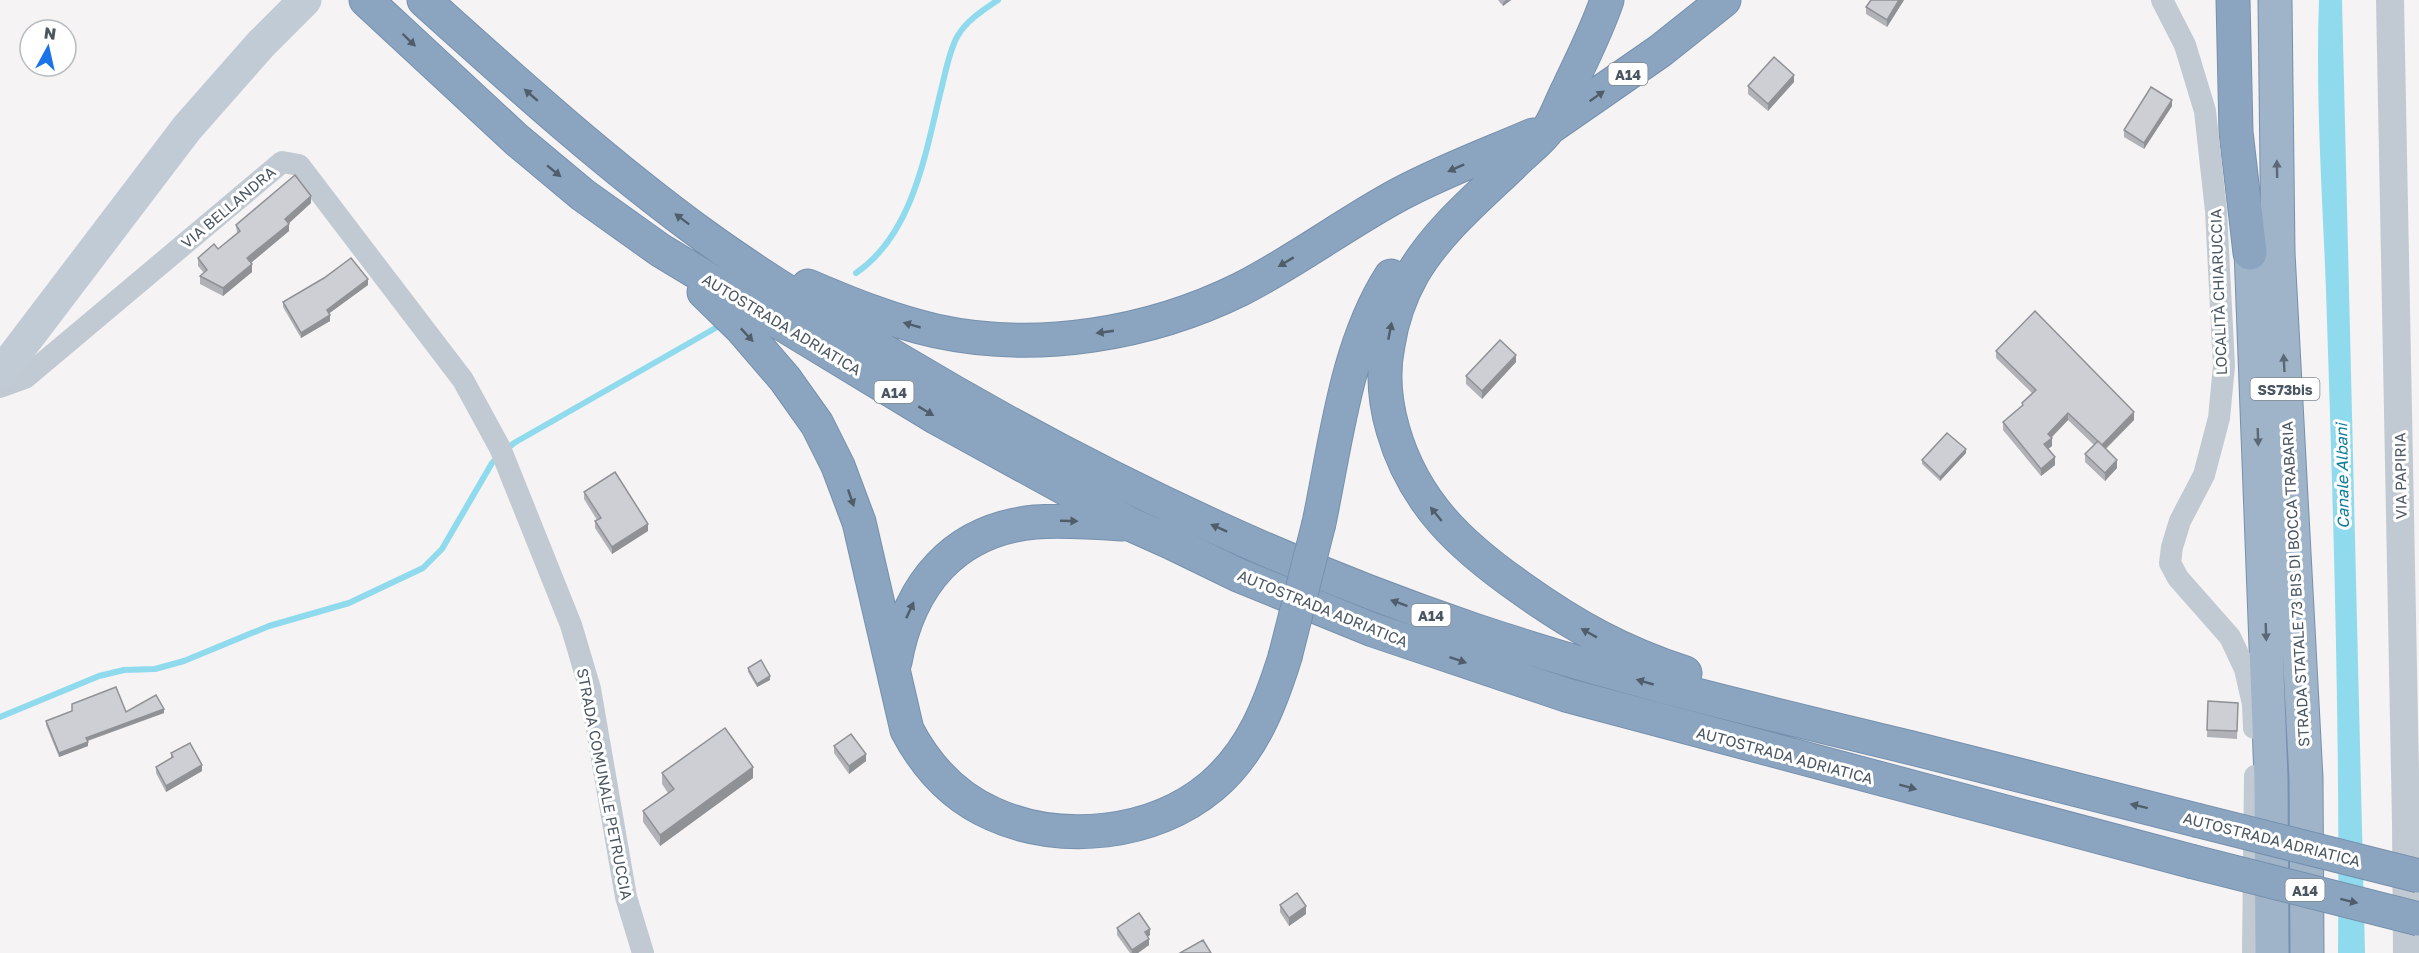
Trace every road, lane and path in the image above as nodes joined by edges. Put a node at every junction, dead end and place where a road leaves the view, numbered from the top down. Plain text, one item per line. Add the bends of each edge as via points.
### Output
1 (305, 0) edge
2 (366, 0) edge
3 (424, 0) edge
4 (1607, 0) edge
5 (1724, 0) edge
6 (2162, 0) edge
7 (2234, 0) edge
8 (2248, 0) edge
9 (2275, 0) edge
10 (2390, 0) edge
11 (1548, 129) junction
12 (660, 250) junction
13 (729, 253) junction
14 (2250, 253) junction
15 (0, 374) edge
16 (0, 387) edge
17 (503, 455) joint
18 (1132, 525) junction
19 (894, 666) junction
20 (1921, 750) junction
21 (2419, 876) edge
22 (2419, 919) edge
23 (643, 953) edge
24 (2253, 953) edge
25 (2272, 953) edge
26 (2307, 953) edge
27 (2407, 953) edge

1 - 15 main road via 187,128
2 -> 12 highway, AUTOSTRADA ADRIATICA / A14 via 524,146
13 -> 3 highway, AUTOSTRADA ADRIATICA / A14 via 616,168
4 - 11 highway, A14
11 -> 5 highway, A14 via 1645,62
6 - 24 street, LOCALITÀ CHIARUCCIA via 2185,45 2205,111 2216,211 2224,366 2218,418 2205,475 2180,521 2170,564 2230,638 2245,669 2253,704
7 - 14 highway via 2236,132
8 - 14 highway, STRADA STATALE 73 BIS DI BOCCA TRABARIA / SS73bis
26 -> 9 highway, STRADA STATALE 73 BIS DI BOCCA TRABARIA / SS73bis via 2306,778 2278,253
10 - 27 street, VIA PAPIRIA
11 -> 13 highway, A14 via 1403,193 1228,294 1162,320 1108,332 1009,339 939,332 866,310
11 - 19 highway, A14, bridge via 1437,221 1384,288 1353,366 1319,523 1270,702 1240,756 1212,786 1183,806 1152,820 1117,828 1042,829 1006,820 975,804 929,765 907,729
20 -> 11 highway, A14 via 1672,668 1594,636 1466,546 1439,518 1413,481 1400,456 1385,391 1386,352 1398,304 1436,240
12 -> 18 highway, AUTOSTRADA ADRIATICA / A14 via 937,418
12 -> 19 highway, A14 via 758,347 817,424 855,507
20 -> 13 highway, AUTOSTRADA ADRIATICA / A14 via 1726,704 1593,667 1476,631 1334,578 1193,517 1027,433 891,355
14 -> 25 highway, STRADA STATALE 73 BIS DI BOCCA TRABARIA / SS73bis via 2271,778
16 - 17 street, VIA BELLANDRA via 25,378 282,162 299,165 463,380
17 - 23 street, STRADA COMUNALE PETRUCCIA via 571,625 590,689 626,897
19 -> 18 highway, A14 via 903,626 920,591 942,563 965,545 995,531 1035,522
18 -> 22 highway, AUTOSTRADA ADRIATICA / A14, bridge via 1335,615 1607,708
21 -> 20 highway, AUTOSTRADA ADRIATICA / A14, bridge

